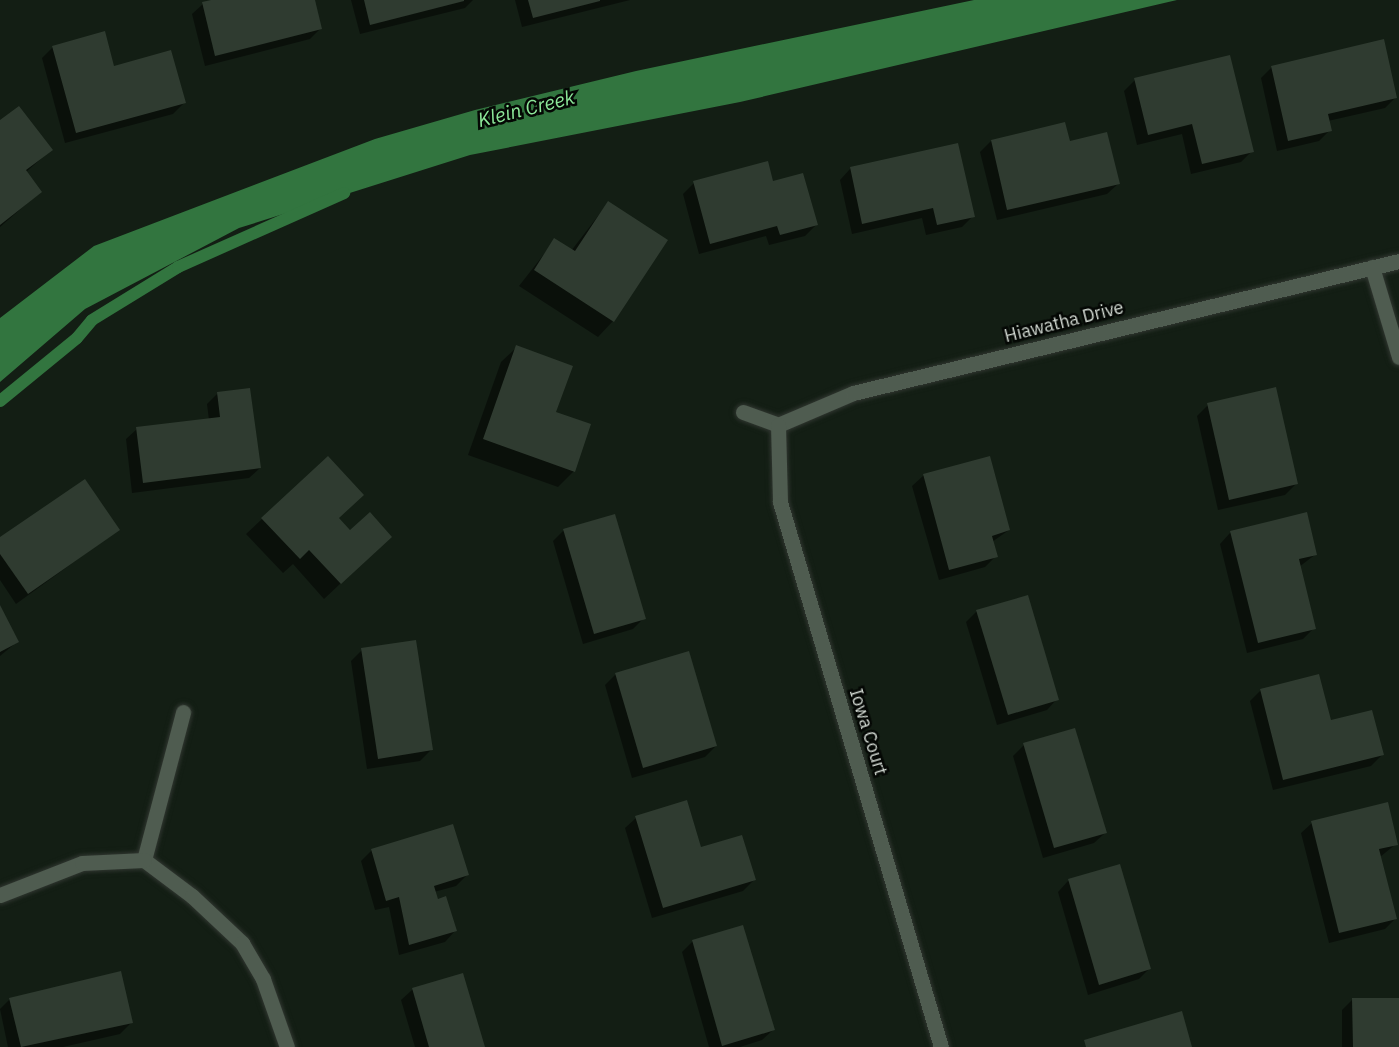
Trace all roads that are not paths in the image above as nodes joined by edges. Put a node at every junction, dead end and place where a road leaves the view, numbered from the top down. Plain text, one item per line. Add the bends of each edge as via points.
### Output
1 (1399, 261) edge
2 (1372, 267) junction
3 (1399, 357) edge
4 (743, 412) dead end
5 (778, 425) junction
6 (183, 712) dead end
7 (144, 860) junction
8 (0, 895) edge
9 (286, 1047) edge
10 (941, 1047) edge

1 - 2 street, Hiawatha Drive
2 - 3 street
2 - 5 street, Hiawatha Drive via 853,393
4 - 5 street
5 - 10 street, Iowa Court via 780,502
6 - 7 street
7 - 8 street via 82,863
7 - 9 street via 192,896 243,943 263,979

